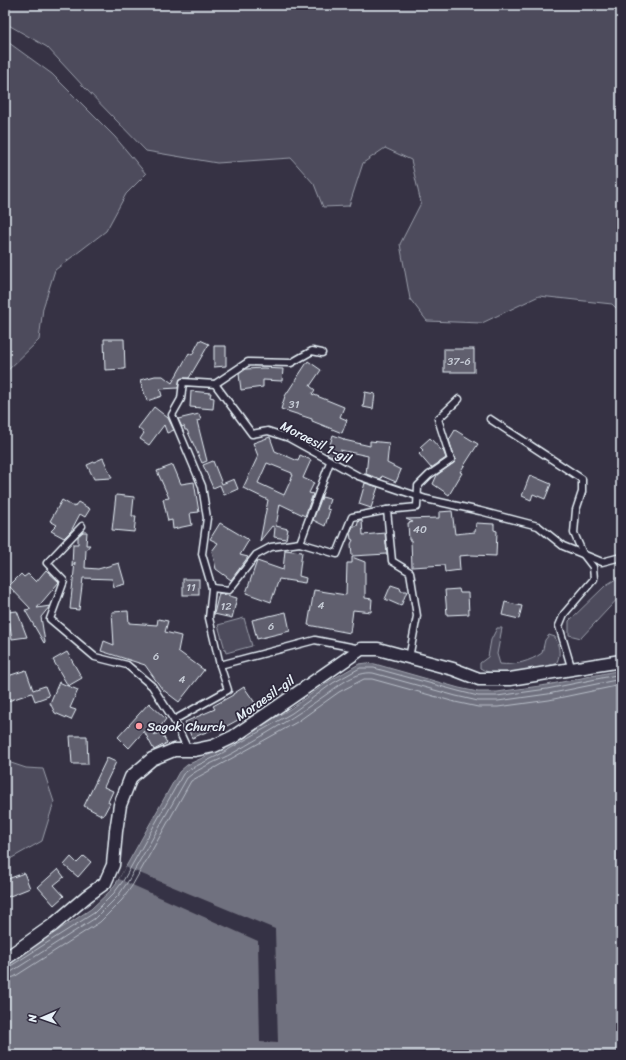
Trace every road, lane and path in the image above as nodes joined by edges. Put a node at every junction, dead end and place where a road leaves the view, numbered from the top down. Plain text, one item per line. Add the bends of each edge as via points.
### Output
1 (322, 353) dead end
2 (214, 384) junction
3 (458, 399) dead end
4 (490, 419) dead end
5 (330, 462) junction
6 (418, 496) junction
7 (387, 510) junction
8 (82, 526) dead end
9 (300, 543) junction
10 (583, 554) junction
11 (621, 556) edge
12 (212, 588) junction
13 (361, 648) junction
14 (409, 658) junction
15 (621, 661) edge
16 (220, 665) junction
17 (572, 670) junction
18 (174, 720) junction
19 (188, 750) junction
20 (5, 959) edge

1 - 2 lane via 312,352 291,363 248,362
2 - 5 lane, Moraesil 1-gil via 252,434 268,431 289,438
2 - 12 lane via 183,382 181,399 172,415 202,486 207,518 202,554
3 - 6 lane via 438,419 451,460 418,486
4 - 10 lane via 582,479 574,533
5 - 6 lane, Moraesil 1-gil via 358,476
5 - 9 lane
6 - 7 lane via 418,507
6 - 10 lane, Moraesil 1-gil via 538,526 563,546
7 - 9 lane via 352,516 337,554
7 - 14 lane via 392,561 410,572 417,616
8 - 18 lane via 47,563 64,581 50,619 95,658 127,664 152,686
9 - 12 lane via 271,547 256,555 229,590
10 - 11 lane, Moraesil 1-gil via 602,562
10 - 17 lane via 593,568 594,579 564,614 559,626
12 - 16 lane via 209,618
13 - 14 street via 378,649
13 - 16 lane via 315,640
13 - 19 street, Moraesil-gil via 233,737 214,746
14 - 17 street via 480,678 510,679
15 - 17 street
16 - 18 lane via 228,690
18 - 19 lane
19 - 20 street, Moraesil-gil via 174,750 152,759 131,777 120,805 113,865 105,883

